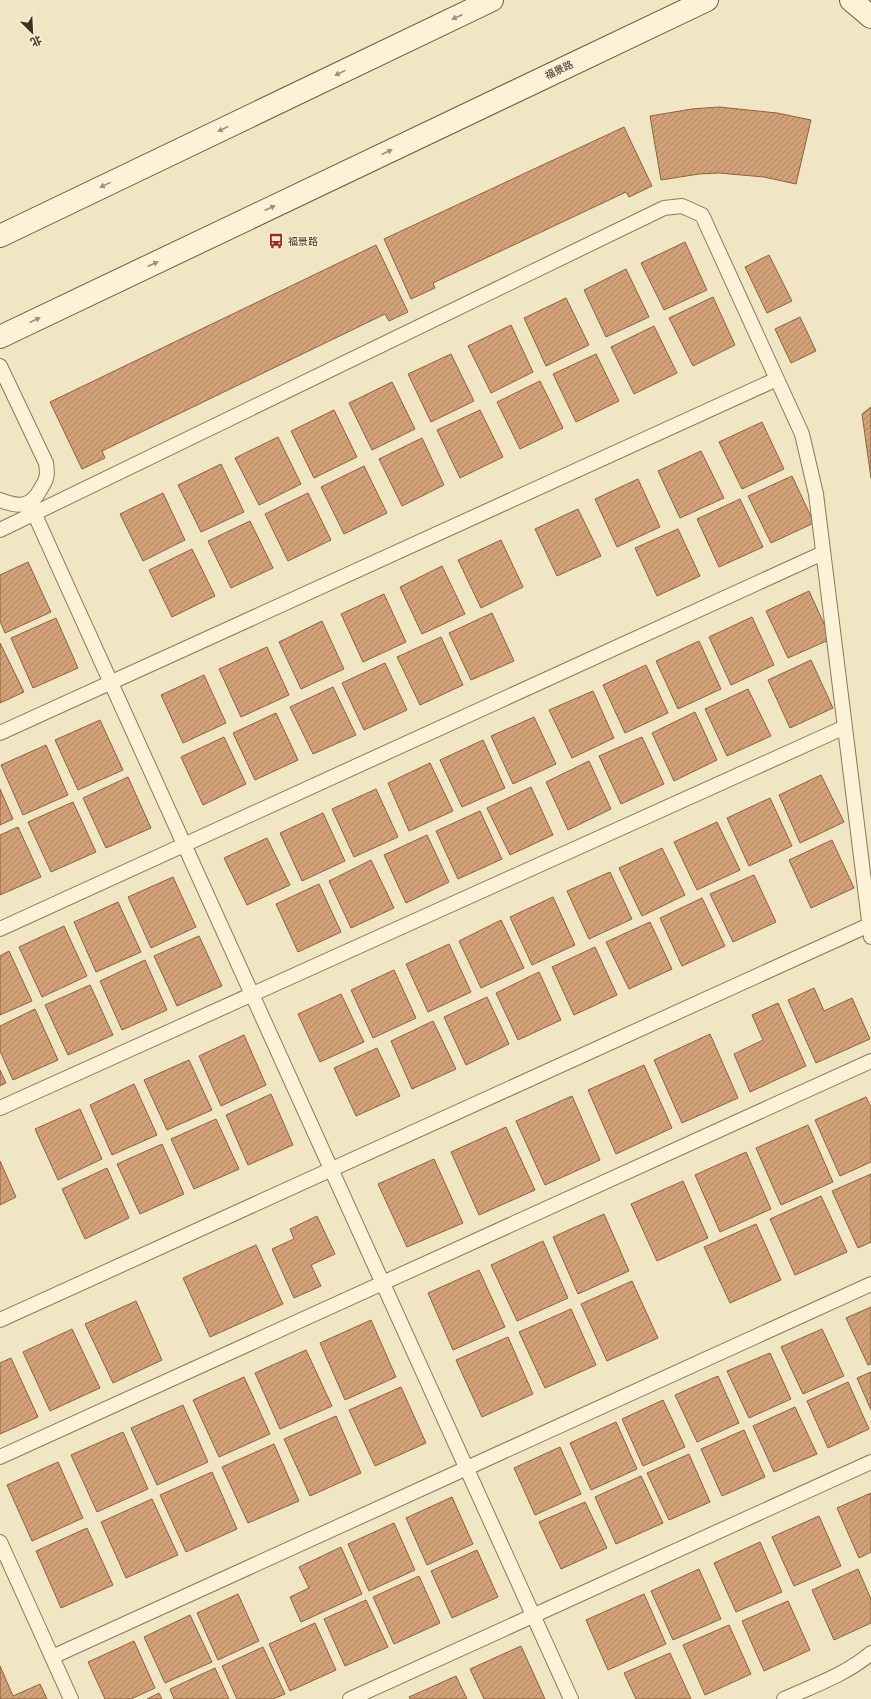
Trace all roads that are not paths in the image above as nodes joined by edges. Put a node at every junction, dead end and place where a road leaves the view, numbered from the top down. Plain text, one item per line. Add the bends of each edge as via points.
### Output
1 (492, 0) edge
2 (707, 0) edge
3 (720, 0) edge
4 (851, 0) edge
5 (680, 13) junction
6 (871, 17) edge
7 (0, 236) edge
8 (0, 337) edge
9 (0, 366) edge
10 (777, 379) junction
11 (0, 500) edge
12 (32, 508) junction
13 (0, 530) edge
14 (823, 553) junction
15 (111, 683) junction
16 (845, 727) junction
17 (0, 734) edge
18 (185, 845) junction
19 (0, 929) edge
20 (870, 931) edge
21 (252, 995) junction
22 (871, 1061) edge
23 (0, 1108) edge
24 (331, 1170) junction
25 (382, 1283) junction
26 (871, 1284) edge
27 (0, 1320) edge
28 (0, 1457) edge
29 (871, 1462) edge
30 (466, 1468) junction
31 (0, 1542) edge
32 (533, 1616) junction
33 (871, 1653) edge
34 (52, 1657) junction
35 (71, 1699) edge
36 (350, 1699) edge
37 (571, 1699) edge
38 (784, 1699) edge

1 -> 7 main road
2 - 5 main road, 福景路
3 - 5 main road
4 - 6 main road
8 -> 5 main road, 福景路
9 - 12 lane via 46,463 48,477
10 - 12 lane via 702,215 682,206 664,208
10 - 14 lane via 806,447 816,494
10 - 15 lane
11 - 12 lane via 11,505
12 - 13 lane
12 - 15 lane
14 - 16 lane
14 - 18 lane
15 - 17 lane
15 - 18 lane
16 - 20 lane
16 - 21 lane
18 - 19 lane
18 - 21 lane
20 - 24 lane
21 - 23 lane
21 - 24 lane
22 - 25 lane
24 - 25 lane
24 - 27 lane
25 - 28 lane
25 - 30 lane
26 - 30 lane
29 - 32 lane
30 - 32 lane
30 - 34 lane
31 - 34 lane
32 - 36 lane
32 - 37 lane
33 - 38 lane via 829,1679
34 - 35 lane

